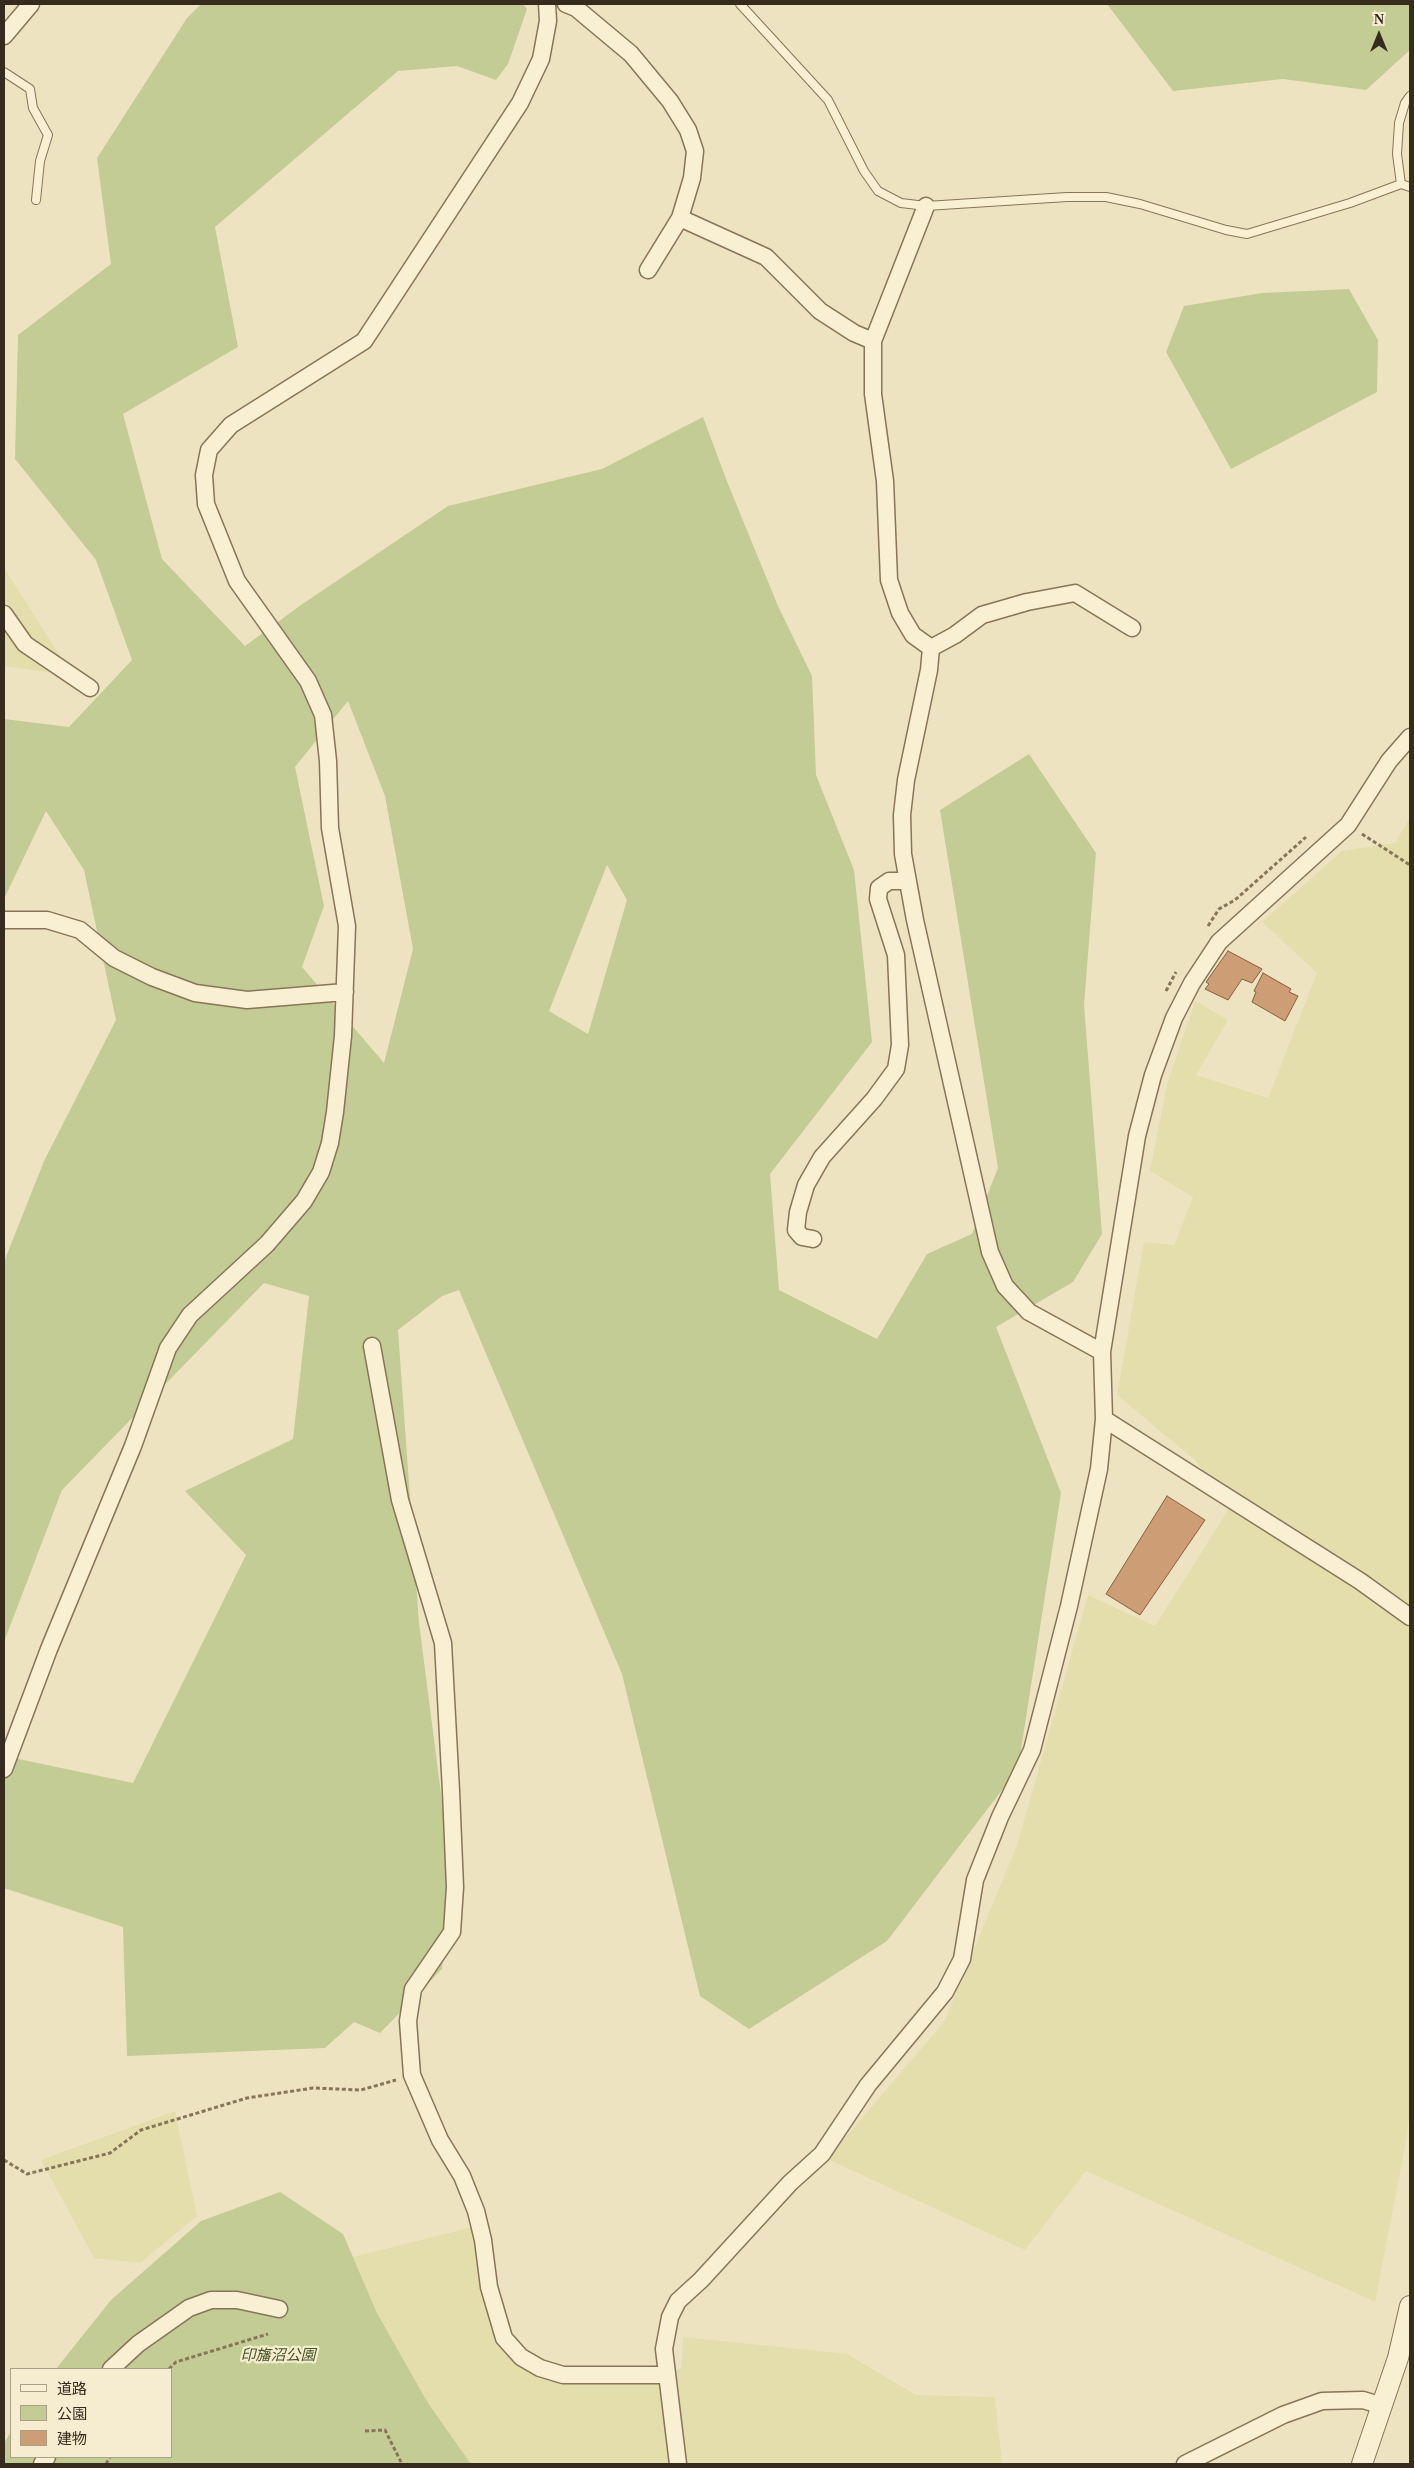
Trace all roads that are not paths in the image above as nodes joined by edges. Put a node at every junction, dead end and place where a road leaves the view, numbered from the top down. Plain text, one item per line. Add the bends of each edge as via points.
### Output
1 (31, 4) edge
2 (547, 4) edge
3 (566, 4) edge
4 (740, 4) edge
5 (4, 36) edge
6 (4, 72) edge
7 (1410, 96) edge
8 (1401, 184) junction
9 (1410, 187) edge
10 (36, 200) dead end
11 (926, 206) junction
12 (680, 218) junction
13 (648, 270) dead end
14 (873, 341) junction
15 (4, 614) edge
16 (1132, 628) dead end
17 (931, 648) junction
18 (90, 688) dead end
19 (1410, 737) edge
20 (906, 880) junction
21 (4, 920) edge
22 (345, 992) junction
23 (813, 1239) dead end
24 (372, 1346) dead end
25 (1102, 1352) junction
26 (1104, 1419) junction
27 (1410, 1617) edge
28 (4, 1769) edge
29 (1410, 2306) edge
30 (279, 2309) dead end
31 (112, 2368) edge
32 (666, 2375) junction
33 (1383, 2406) junction
34 (678, 2464) edge
35 (1185, 2464) edge
36 (1362, 2464) edge

1 - 5 street
2 - 22 street via 548,21 541,59 520,103 364,341 231,426 209,450 204,475 206,504 237,581 308,681 323,715 330,828 347,926
3 - 12 street via 576,8 631,54 670,101 688,130 694,151 692,178
4 - 11 lane via 828,100 864,171 878,191 901,203
6 - 10 lane via 30,89 33,108 48,135 40,161
7 - 8 lane via 1399,123 1397,154
8 - 9 lane
8 - 11 lane via 1247,234 1140,204 1106,198 1067,197
11 - 14 street
12 - 13 street
12 - 14 street via 766,257 820,311
14 - 17 street via 872,394 885,480 888,580 900,613 913,635
15 - 18 street via 26,644
16 - 17 street via 1075,593 982,615 956,636
17 - 20 street via 902,815
19 - 25 street via 1389,761 1348,826 1219,942 1174,1018 1153,1075 1137,1136
20 - 23 street via 888,882 878,888 878,899 896,955 900,1045 896,1069 822,1157 806,1185 796,1230 802,1237
20 - 25 street via 990,1252 1005,1286 1029,1312
21 - 22 street via 47,920 80,930 114,958 195,993 247,1000
22 - 28 street via 335,1112 321,1172 304,1201 267,1244 190,1315 168,1348 133,1446 49,1649
24 - 32 street via 400,1500 442,1643 451,1791 455,1887 452,1932 413,1989 408,2022 412,2075 476,2211 497,2320 504,2338 520,2357 562,2375
25 - 26 street
26 - 27 street via 1360,1581
26 - 32 street via 1098,1469 1072,1596 1032,1750 975,1880 962,1959 946,1992 868,2085 822,2154 790,2183 678,2301 670,2317 664,2349
29 - 33 street
30 - 31 street via 237,2300 210,2300 138,2344
32 - 34 street
33 - 35 street via 1363,2400 1322,2400 1282,2415
33 - 36 street

